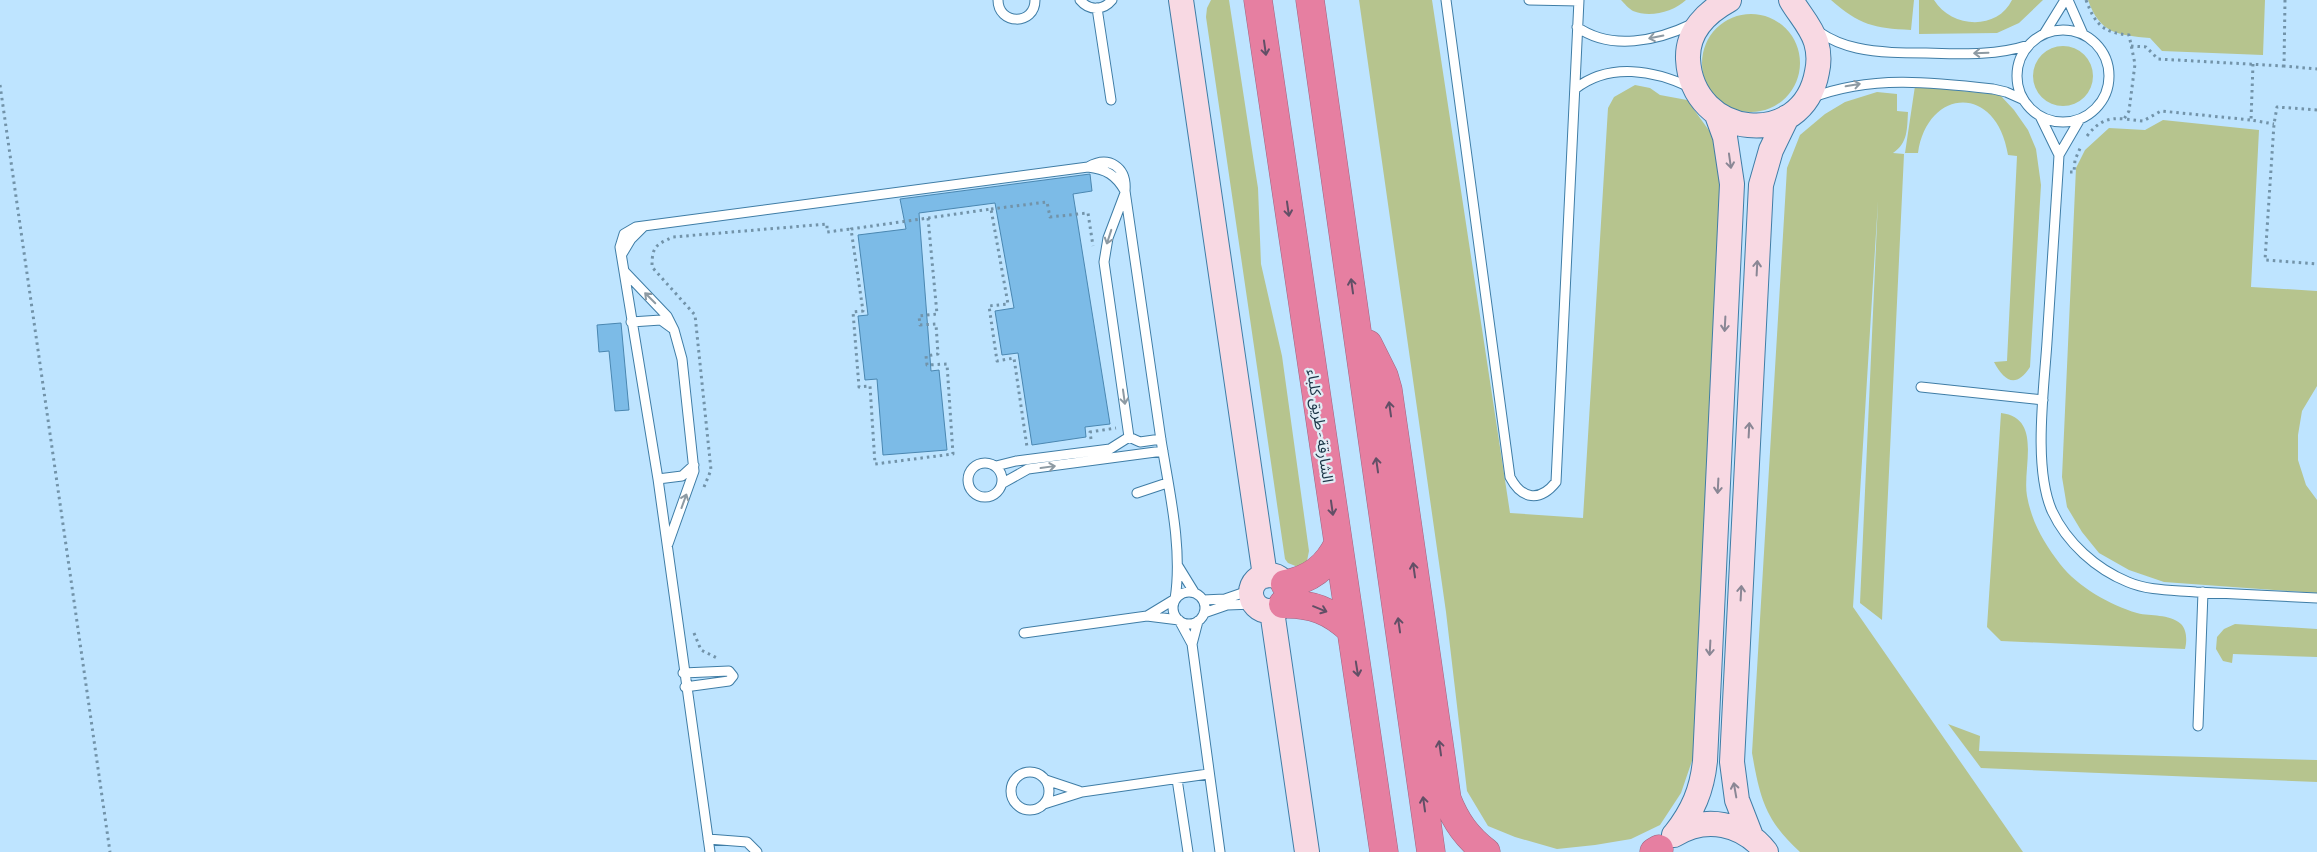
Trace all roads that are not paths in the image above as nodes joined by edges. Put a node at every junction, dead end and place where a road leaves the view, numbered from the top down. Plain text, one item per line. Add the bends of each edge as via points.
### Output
1 (998, 0) edge
2 (1035, 0) edge
3 (1080, 0) edge
4 (1112, 0) edge
5 (1181, 0) edge
6 (1258, 0) edge
7 (1310, 0) edge
8 (1446, 0) edge
9 (1530, 0) edge
10 (1579, 0) edge
11 (2066, 0) edge
12 (1716, 7) edge
13 (1097, 8) junction
14 (1794, 9) edge
15 (1577, 27) junction
16 (2043, 34) junction
17 (2083, 34) junction
18 (2028, 45) junction
19 (1574, 89) junction
20 (1695, 89) junction
21 (1806, 99) junction
22 (1111, 100) dead end
23 (2024, 100) junction
24 (1717, 115) junction
25 (2040, 116) junction
26 (1787, 117) junction
27 (2080, 119) junction
28 (2059, 155) junction
29 (1126, 191) junction
30 (625, 272) junction
31 (632, 322) junction
32 (1358, 325) junction
33 (674, 330) junction
34 (1921, 387) dead end
35 (2043, 400) junction
36 (1129, 437) junction
37 (1161, 439) junction
38 (1163, 451) junction
39 (694, 465) junction
40 (996, 466) junction
41 (658, 479) junction
42 (1003, 483) junction
43 (1167, 483) junction
44 (1137, 493) dead end
45 (1338, 544) junction
46 (667, 546) junction
47 (1178, 565) junction
48 (1194, 592) junction
49 (2203, 592) junction
50 (1268, 595) junction
51 (2317, 598) edge
52 (1175, 599) junction
53 (1203, 600) junction
54 (1226, 602) junction
55 (1204, 613) junction
56 (1147, 616) junction
57 (1178, 620) junction
58 (1198, 621) junction
59 (1351, 630) junction
60 (1024, 633) dead end
61 (1192, 644) junction
62 (683, 674) junction
63 (685, 687) junction
64 (2198, 726) dead end
65 (1208, 774) junction
66 (1177, 779) junction
67 (1046, 780) junction
68 (1082, 792) junction
69 (1044, 804) junction
70 (708, 839) junction
71 (1759, 844) edge
72 (1661, 847) edge
73 (710, 852) edge
74 (757, 852) edge
75 (1188, 852) edge
76 (1220, 852) edge
77 (1307, 852) edge
78 (1384, 852) edge
79 (1431, 852) edge
80 (1486, 852) edge

1 - 2 lane via 1004,16 1016,20 1029,16
3 - 13 lane via 1090,8
4 - 13 lane
5 - 50 street
6 -> 45 highway, الشارقة - طريق كلباء
32 -> 7 highway
8 - 19 lane via 1510,477 1516,488 1538,496 1549,491 1556,482
9 - 10 lane
10 - 15 lane
11 - 16 lane
11 - 17 lane
12 -> 15 lane via 1665,36 1626,42 1595,37
12 - 20 street via 1693,36 1688,54 1689,72
13 - 22 lane
18 -> 14 lane via 1978,54 1859,49 1842,44
14 - 21 street via 1816,43 1819,63 1815,82
15 - 19 lane
16 - 17 lane via 2063,30
16 - 18 lane
17 - 27 lane via 2096,43 2105,56 2109,86 2098,106
18 - 23 lane via 2017,72
19 - 20 lane via 1601,74 1625,71 1650,73
20 - 24 street
21 -> 23 lane via 1861,84 1902,82 1994,89
21 - 26 street
23 - 25 lane
24 - 26 street via 1733,123 1751,126 1770,124
24 -> 72 street via 1725,137 1732,184 1705,761 1703,781 1687,818
25 - 27 lane via 2060,122
25 - 28 lane
71 -> 26 street via 1737,800 1732,762 1761,185 1765,167
27 - 28 lane
28 - 35 lane
29 - 30 lane via 1110,173 1088,166 636,227 624,234 621,240
29 -> 36 lane via 1108,238 1104,262
29 - 37 lane
30 - 31 lane
33 -> 30 lane via 663,311
31 - 33 lane via 661,320
31 - 41 lane
79 -> 32 highway
80 -> 32 highway via 1470,839 1456,820 1447,799 1388,390 1379,364
33 - 39 lane via 684,374
34 - 35 lane
35 - 49 lane via 2045,483 2052,511 2064,532 2084,555 2129,583 2156,589
36 - 37 lane via 1140,442
36 - 40 lane via 1110,449
37 - 38 lane
42 -> 38 lane via 1028,469
38 - 43 lane
39 - 41 lane via 682,476
46 -> 39 lane via 694,474
40 - 42 lane via 1002,474
40 - 42 lane via 990,463 977,465 969,475 969,487 978,497 984,498 997,494
41 - 46 lane
43 - 44 lane
43 - 47 lane
45 - 50 highway via 1317,572
45 - 59 highway, الشارقة - طريق كلباء
46 - 62 lane
47 - 48 lane
47 - 52 lane
48 - 52 lane via 1184,592
48 - 53 lane
49 - 51 lane
49 - 64 lane
50 - 54 lane
50 - 54 lane
50 -> 59 highway via 1313,606 1340,619
50 - 77 street
52 - 56 lane
52 - 57 lane via 1172,610
53 - 54 lane
53 - 55 lane
54 - 55 lane
55 - 58 lane
56 - 57 lane
56 - 60 lane
57 - 58 lane via 1188,624
57 - 61 lane
58 - 61 lane
59 -> 78 highway, الشارقة - طريق كلباء
61 - 65 lane
62 - 63 lane
62 - 63 lane via 729,671 733,676 729,681
63 - 70 lane
65 - 66 lane
65 - 76 lane
66 - 68 lane
66 - 75 lane
67 - 68 lane
67 - 69 lane via 1049,795
67 - 69 lane via 1041,774 1027,771 1011,785 1012,800 1023,809 1038,809
68 - 69 lane
70 - 73 lane
70 - 74 lane via 747,842
71 - 72 street via 1733,826 1713,823 1693,825

